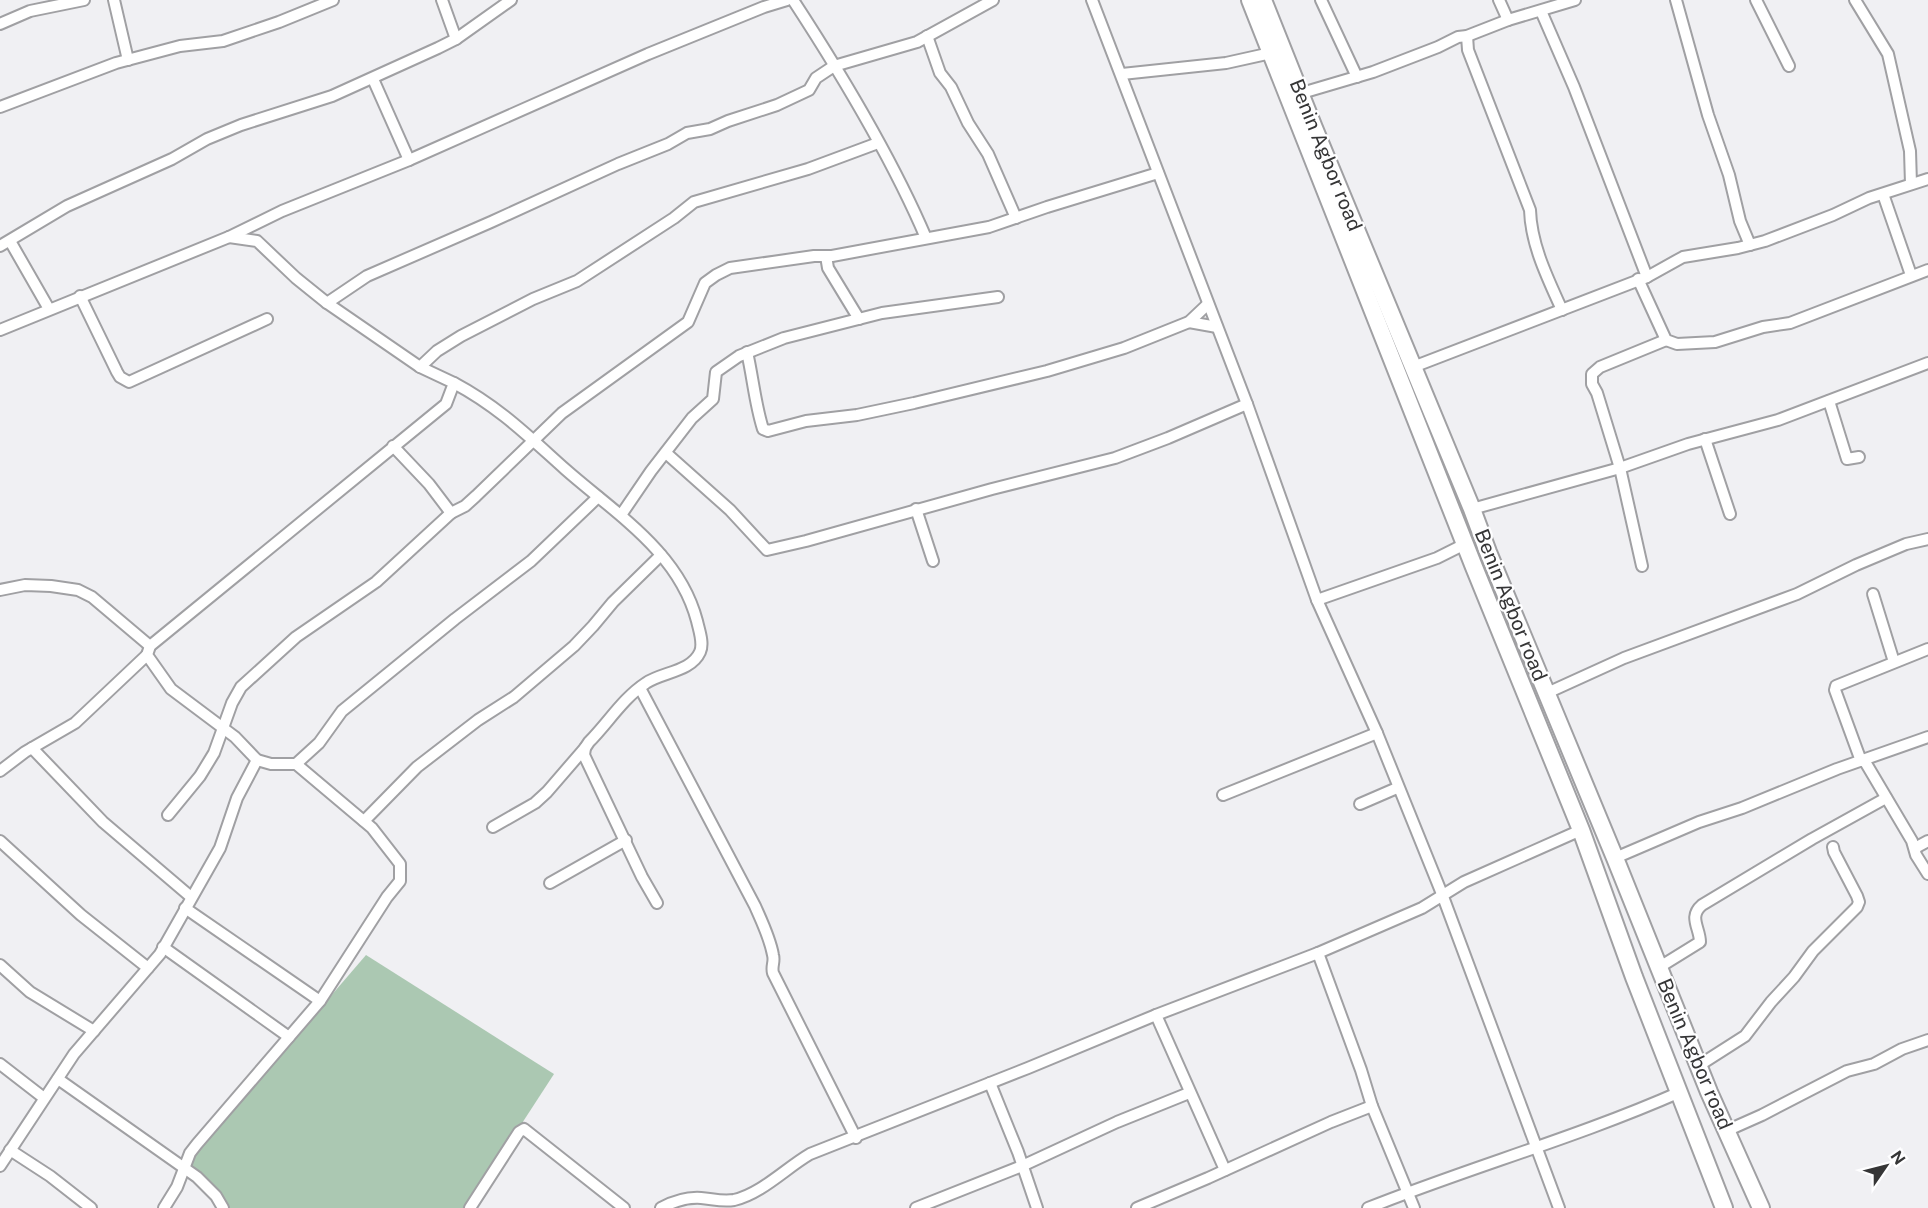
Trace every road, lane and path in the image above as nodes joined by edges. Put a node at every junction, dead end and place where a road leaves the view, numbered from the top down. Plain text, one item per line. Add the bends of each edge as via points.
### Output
1 (84, 0) edge
2 (114, 0) edge
3 (333, 0) edge
4 (442, 0) edge
5 (511, 0) edge
6 (787, 0) edge
7 (793, 0) edge
8 (993, 0) edge
9 (1092, 0) edge
10 (1250, 0) edge
11 (1263, 0) edge
12 (1321, 0) edge
13 (1499, 0) edge
14 (1575, 0) edge
15 (1676, 0) edge
16 (1756, 0) edge
17 (1855, 0) edge
18 (36, 4) edge
19 (763, 4) edge
20 (1541, 11) junction
21 (1508, 20) junction
22 (0, 24) edge
23 (927, 36) junction
24 (1467, 36) junction
25 (456, 39) junction
26 (1271, 52) junction
27 (128, 60) junction
28 (834, 66) junction
29 (1789, 66) dead end
30 (1122, 74) junction
31 (1357, 77) junction
32 (373, 79) junction
33 (1294, 95) junction
34 (0, 107) edge
35 (878, 143) junction
36 (409, 159) junction
37 (1158, 173) junction
38 (1928, 180) edge
39 (1911, 184) junction
40 (1883, 194) junction
41 (1016, 218) junction
42 (256, 223) junction
43 (229, 237) junction
44 (926, 238) junction
45 (257, 241) junction
46 (5, 244) edge
47 (1750, 245) junction
48 (826, 256) junction
49 (1928, 270) edge
50 (1911, 275) junction
51 (1642, 278) junction
52 (80, 296) junction
53 (998, 297) dead end
54 (327, 303) junction
55 (1208, 304) junction
56 (49, 309) junction
57 (1562, 310) junction
58 (267, 319) dead end
59 (859, 319) junction
60 (1189, 322) junction
61 (1217, 327) junction
62 (0, 330) edge
63 (1666, 340) junction
64 (747, 352) junction
65 (1928, 363) edge
66 (420, 367) junction
67 (1413, 367) junction
68 (454, 383) junction
69 (1829, 401) junction
70 (1247, 404) junction
71 (1705, 439) junction
72 (534, 441) junction
73 (393, 446) junction
74 (666, 453) junction
75 (1859, 457) dead end
76 (1620, 468) junction
77 (598, 497) junction
78 (916, 509) junction
79 (1472, 509) junction
80 (451, 513) junction
81 (1730, 514) dead end
82 (621, 515) junction
83 (1928, 539) edge
84 (1465, 544) junction
85 (661, 555) junction
86 (933, 561) dead end
87 (1642, 566) dead end
88 (0, 590) edge
89 (1873, 594) dead end
90 (1317, 600) junction
91 (1928, 649) edge
92 (149, 650) junction
93 (1894, 662) junction
94 (640, 688) junction
95 (1547, 693) junction
96 (223, 727) junction
97 (1377, 733) junction
98 (1928, 737) edge
99 (32, 748) junction
100 (585, 748) junction
101 (257, 760) junction
102 (1862, 761) junction
103 (296, 764) junction
104 (0, 771) edge
105 (1397, 788) junction
106 (1223, 795) dead end
107 (1886, 798) junction
108 (1360, 804) dead end
109 (168, 815) dead end
110 (364, 821) junction
111 (493, 827) dead end
112 (1581, 830) junction
113 (626, 840) junction
114 (1928, 841) edge
115 (0, 842) edge
116 (1833, 847) dead end
117 (1915, 848) junction
118 (1616, 858) junction
119 (1928, 874) edge
120 (550, 883) dead end
121 (1442, 894) junction
122 (191, 897) junction
123 (657, 903) dead end
124 (185, 908) junction
125 (163, 947) junction
126 (1318, 953) junction
127 (0, 965) edge
128 (148, 968) junction
129 (1658, 968) junction
130 (320, 1001) junction
131 (1156, 1015) junction
132 (94, 1031) junction
133 (290, 1037) junction
134 (1928, 1040) edge
135 (0, 1064) edge
136 (1698, 1065) junction
137 (58, 1079) junction
138 (990, 1083) junction
139 (1680, 1092) junction
140 (1189, 1093) junction
141 (44, 1098) junction
142 (1372, 1107) junction
143 (1726, 1131) junction
144 (856, 1138) junction
145 (1537, 1149) junction
146 (10, 1150) junction
147 (0, 1166) edge
148 (1022, 1166) junction
149 (185, 1169) junction
150 (1225, 1170) junction
151 (1407, 1192) junction
152 (91, 1208) edge
153 (164, 1208) edge
154 (224, 1208) edge
155 (470, 1208) edge
156 (624, 1208) edge
157 (661, 1208) edge
158 (916, 1208) edge
159 (1037, 1208) edge
160 (1137, 1208) edge
161 (1368, 1208) edge
162 (1414, 1208) edge
163 (1559, 1208) edge
164 (1724, 1208) edge
165 (1761, 1208) edge

1 - 18 street
2 - 27 street
3 - 27 street via 223,41 180,46
4 - 25 street
5 - 25 street
6 - 19 street
7 - 28 street
8 - 23 street
9 - 30 street
10 - 26 highway, Benin Agbor road
11 - 33 highway, Benin Agbor road
12 - 31 street
13 - 21 street
14 - 20 street
15 - 47 street
16 - 29 street
17 - 39 street via 1888,54 1910,151
18 - 22 street
19 - 36 street
20 - 21 street
20 - 51 street via 1574,87
21 - 24 street
23 - 28 street
23 - 41 street via 940,73 988,154
24 - 31 street
24 - 57 street via 1468,50 1530,210 1532,236
25 - 32 street
26 - 30 street via 1226,63
26 - 33 highway, Benin Agbor road
27 - 34 street
28 - 35 street
28 - 54 street via 800,95 710,129 687,133 367,276
30 - 37 street
31 - 33 street
32 - 36 street
32 - 46 street via 207,139 67,206
33 - 67 highway, Benin Agbor road
33 - 84 highway, Benin Agbor road
35 - 44 street
35 - 66 street via 808,169 694,202 577,281 460,336
36 - 42 street
37 - 41 street
37 - 55 street
38 - 39 street
39 - 40 street
40 - 47 street
40 - 50 street
41 - 44 street
42 - 43 street
42 - 45 street
43 - 45 street
43 - 52 street
44 - 48 street
45 - 54 street
46 - 56 street
47 - 51 street via 1683,257
48 - 59 street via 828,268
48 - 72 street via 730,268 716,275 705,283 688,322 562,413
49 - 50 street
50 - 63 street via 1790,323 1715,342 1677,345
51 - 57 street
51 - 63 street
52 - 56 street
52 - 58 street via 117,372 129,382
53 - 59 street
54 - 66 street
55 - 60 street
55 - 61 street
56 - 62 street
57 - 67 street
59 - 64 street
60 - 61 street
60 - 64 street via 1124,348 1047,371 914,403 768,431 763,429 754,399
61 - 70 street
63 - 76 street via 1600,367 1592,374
64 - 74 street via 716,372 713,399 692,418
65 - 69 street
66 - 68 street
67 - 79 highway, Benin Agbor road
68 - 72 street via 498,410
68 - 73 street via 446,404
69 - 71 street via 1778,420
69 - 75 street via 1846,459
70 - 78 street via 1115,458
70 - 90 street
71 - 76 street
71 - 81 street
72 - 77 street
72 - 80 street via 465,506
73 - 80 street
73 - 92 street
74 - 78 street via 730,510 767,550
74 - 82 street
76 - 79 street
76 - 87 street
77 - 82 street
77 - 103 street via 531,561 342,711 319,743
78 - 86 street
79 - 95 highway, Benin Agbor road
80 - 96 street via 376,582 296,637 249,678 238,691
82 - 85 street
83 - 95 street via 1906,544 1797,594 1624,658
84 - 90 street via 1437,558
84 - 112 highway, Benin Agbor road
85 - 94 street via 688,594 701,649 696,659
85 - 110 street via 574,646 514,697 417,767
88 - 92 street via 25,585 78,590 92,597
89 - 93 street
90 - 97 street
91 - 93 street
92 - 96 street via 171,689
92 - 99 street via 75,723
93 - 102 street via 1836,686
94 - 100 street
94 - 144 street via 755,906 770,942 773,974
95 - 118 highway, Benin Agbor road
96 - 101 street
96 - 109 street via 200,776
97 - 105 street
97 - 106 street
98 - 102 street
99 - 104 street
99 - 122 street via 103,822
100 - 111 street via 535,803
100 - 113 street via 586,761
101 - 103 street
101 - 122 street via 237,798 220,848
102 - 107 street
102 - 118 street via 1699,822
103 - 110 street
105 - 108 street
105 - 121 street
107 - 117 street
107 - 129 street via 1702,905 1694,920 1700,942
110 - 130 street via 400,864 400,881
112 - 121 street
112 - 139 highway, Benin Agbor road
113 - 120 street
113 - 123 street
114 - 117 street
115 - 128 street via 81,915
116 - 136 street via 1857,896 1857,907 1813,951 1745,1036
117 - 119 street
118 - 129 highway, Benin Agbor road
121 - 126 street via 1422,908
121 - 145 street
122 - 124 street
124 - 125 street
124 - 130 street
125 - 128 street
125 - 133 street
126 - 131 street
126 - 142 street
127 - 132 street via 30,992
128 - 132 street
129 - 136 highway, Benin Agbor road
130 - 133 street
131 - 138 street
131 - 140 street
132 - 137 street
133 - 149 street via 197,1144
134 - 143 street via 1874,1064 1847,1071
135 - 141 street
136 - 143 highway, Benin Agbor road
137 - 141 street
137 - 149 street
138 - 144 street
138 - 148 street
139 - 145 street
139 - 164 highway, Benin Agbor road
140 - 148 street
140 - 150 street
141 - 146 street
142 - 150 street
142 - 151 street
143 - 165 highway, Benin Agbor road
144 - 157 street via 810,1154 749,1196 720,1202 686,1199
145 - 151 street
145 - 163 street
146 - 147 street
146 - 152 street
148 - 158 street
148 - 159 street
149 - 153 street
149 - 154 street
150 - 160 street
151 - 161 street
151 - 162 street
155 - 156 street via 524,1129

